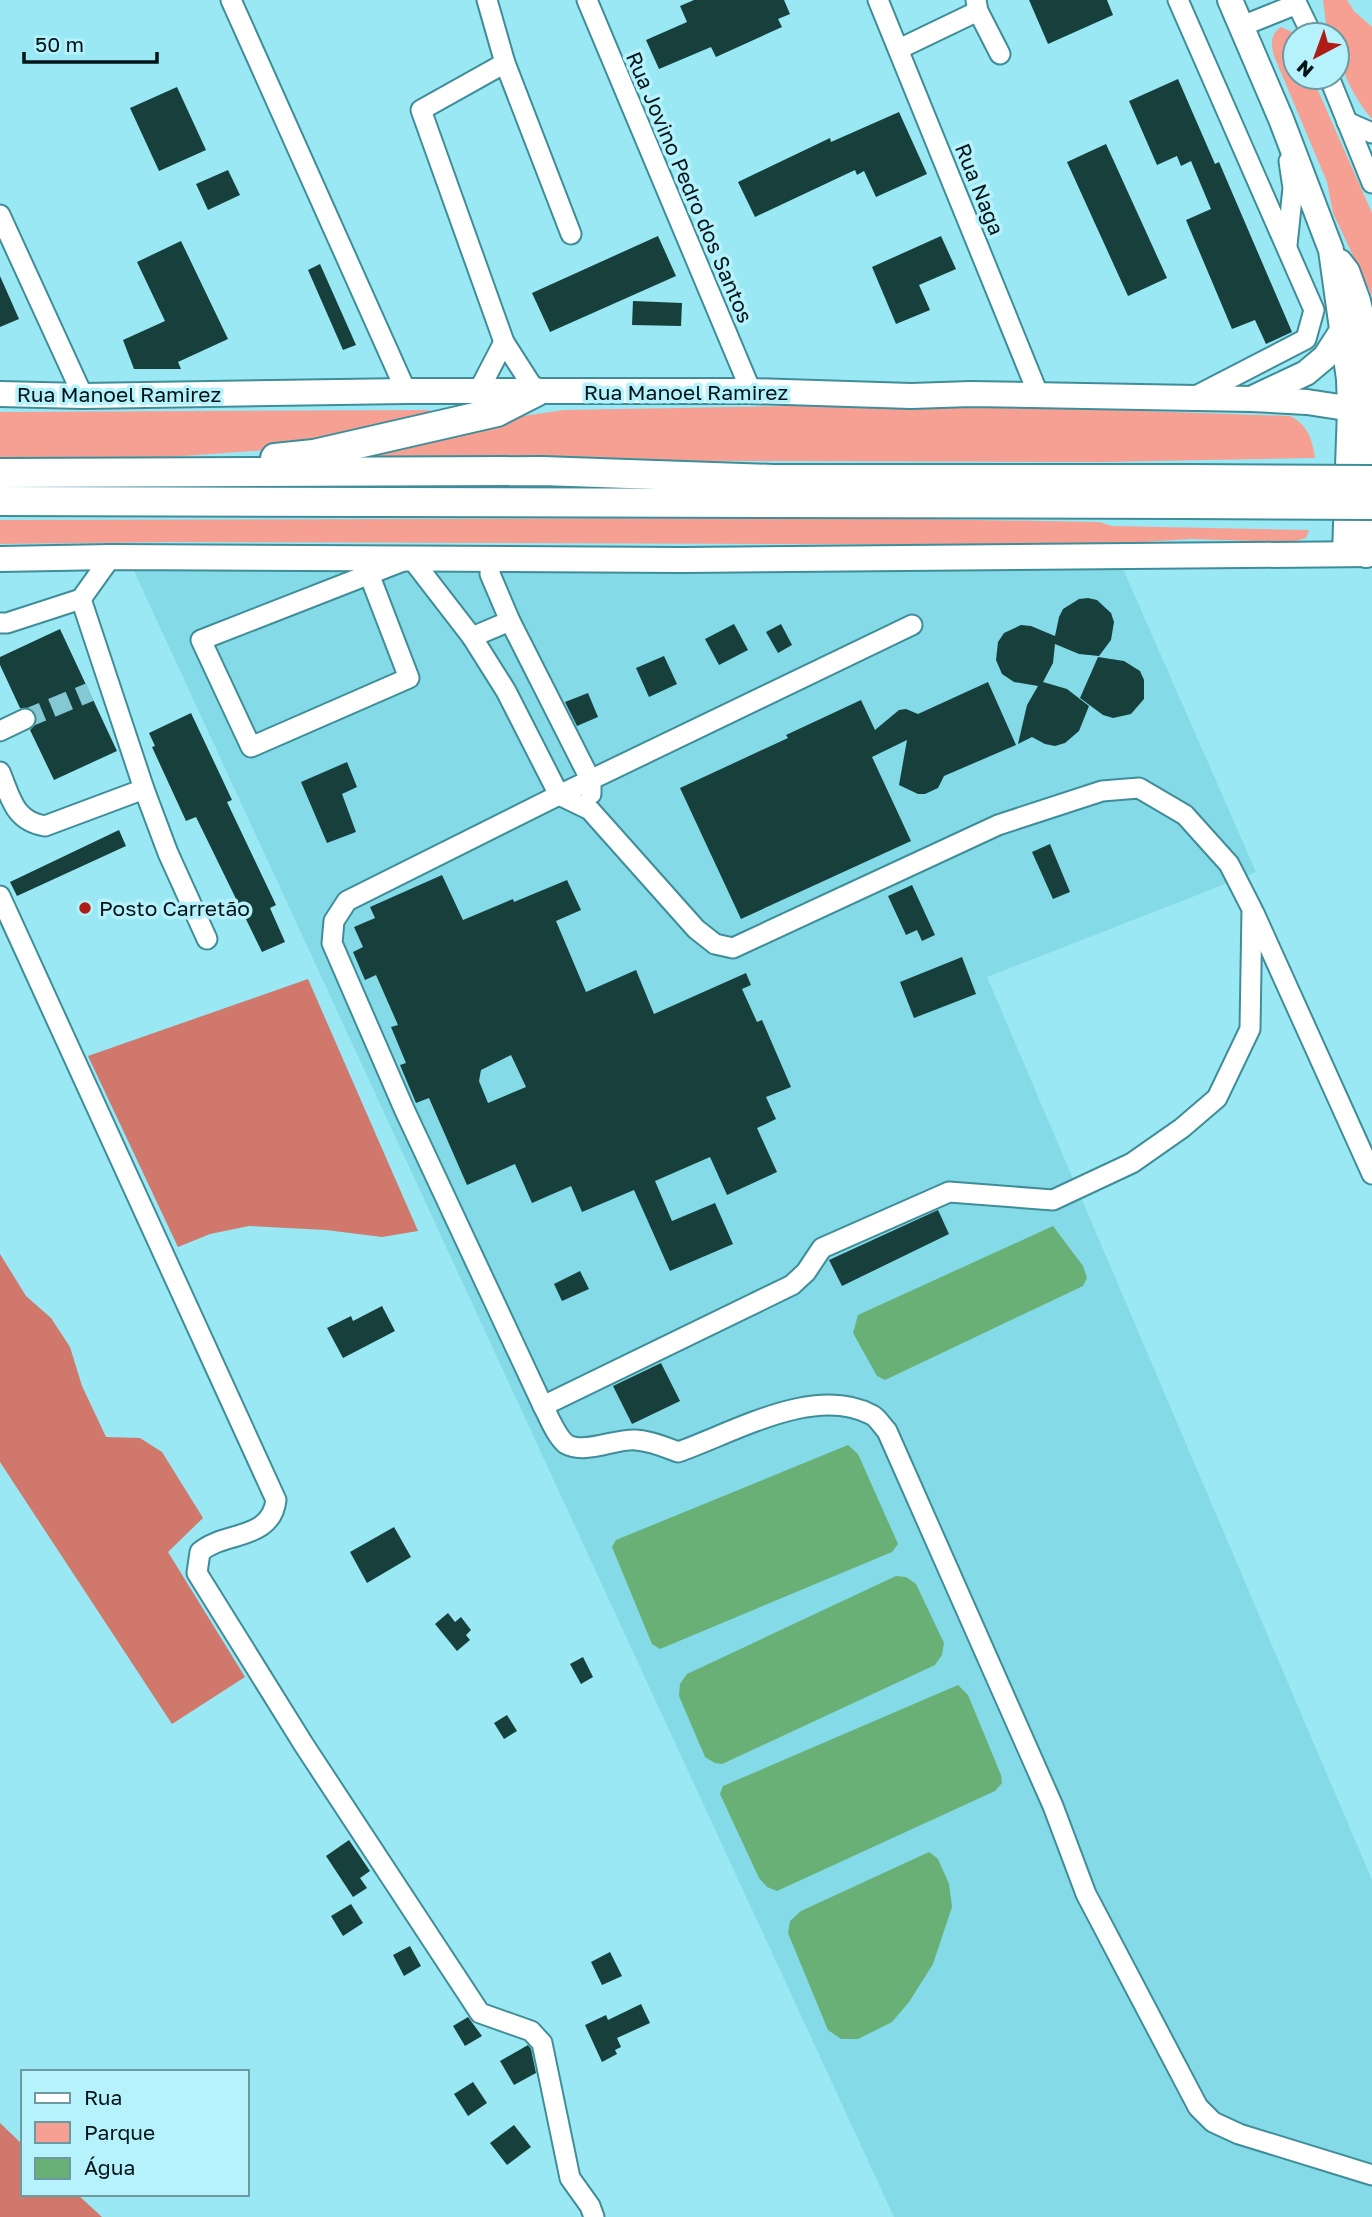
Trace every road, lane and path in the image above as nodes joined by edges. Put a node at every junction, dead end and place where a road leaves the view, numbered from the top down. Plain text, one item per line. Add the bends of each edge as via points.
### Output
1 (231, 0) edge
2 (487, 0) edge
3 (587, 0) edge
4 (878, 0) edge
5 (1178, 0) edge
6 (1230, 0) edge
7 (1296, 2) edge
8 (977, 6) edge
9 (1305, 21) edge
10 (1242, 26) junction
11 (899, 48) junction
12 (1000, 54) dead end
13 (505, 63) junction
14 (1335, 91) edge
15 (1282, 119) junction
16 (1347, 122) junction
17 (1372, 133) edge
18 (1372, 183) edge
19 (0, 215) edge
20 (571, 234) dead end
21 (1287, 246) junction
22 (1360, 334) edge
23 (504, 342) junction
24 (406, 391) junction
25 (478, 391) junction
26 (751, 391) junction
27 (536, 392) junction
28 (0, 394) edge
29 (83, 396) junction
30 (1039, 396) junction
31 (1192, 398) junction
32 (1252, 398) junction
33 (1366, 420) edge
34 (0, 474) edge
35 (207, 474) junction
36 (1372, 480) edge
37 (1186, 491) junction
38 (0, 501) edge
39 (1372, 505) edge
40 (1361, 554) edge
41 (110, 557) junction
42 (411, 558) junction
43 (0, 559) edge
44 (491, 559) junction
45 (369, 575) junction
46 (81, 599) junction
47 (510, 621) junction
48 (0, 623) edge
49 (912, 625) dead end
50 (472, 637) junction
51 (108, 684) junction
52 (90, 692) tunnel mouth
53 (25, 719) tunnel mouth
54 (0, 731) edge
55 (0, 772) edge
56 (591, 781) junction
57 (144, 789) junction
58 (559, 795) junction
59 (590, 810) junction
60 (0, 896) edge
61 (1252, 909) junction
62 (207, 939) dead end
63 (1372, 1174) edge
64 (543, 1406) junction
65 (1372, 2175) edge
66 (594, 2217) edge

1 - 24 street
2 - 13 street
3 - 26 street, Rua Jovino Pedro dos Santos
4 - 11 street, Rua Naga
5 - 21 street
6 - 10 main road
7 - 9 street
7 - 10 street
8 - 11 street
8 - 12 street
10 - 15 main road
11 - 30 street, Rua Naga
13 - 20 street
13 - 23 street via 421,110
14 - 16 street
15 - 21 street via 1293,188
15 - 22 main road
16 - 17 street
16 - 18 street
19 - 29 street
21 - 31 street via 1314,310 1306,339
22 - 32 main road via 1306,373
22 - 33 main road
23 - 25 street
23 - 27 street
24 - 25 main road, Rua Manoel Ramirez
24 - 29 main road, Rua Manoel Ramirez
25 - 27 main road, Rua Manoel Ramirez
26 - 27 main road, Rua Manoel Ramirez
26 - 30 main road, Rua Manoel Ramirez
27 - 35 highway via 497,412 314,454 219,465
28 - 29 main road, Rua Manoel Ramirez
30 - 31 main road, Rua Manoel Ramirez
31 - 32 main road, Rua Manoel Ramirez
32 - 33 main road, Rua Manoel Ramirez via 1307,402
33 - 40 main road
34 - 35 highway
35 - 37 highway via 542,471
36 - 37 highway, bridge
37 - 38 highway
37 - 39 highway, bridge
40 - 44 main road
41 - 42 main road
41 - 43 main road
41 - 46 street
42 - 44 main road
42 - 45 street
42 - 50 street
44 - 47 street via 490,574
45 - 45 street via 409,678 251,747 201,640
46 - 48 street
46 - 51 street
47 - 50 street
47 - 56 street
49 - 56 street
50 - 58 street via 506,691
51 - 52 street
51 - 57 street
53 - 54 street
55 - 57 street via 16,811 30,824 45,827
56 - 58 street
56 - 59 street
57 - 62 street via 167,853
58 - 59 street
58 - 64 street via 346,901 334,921 332,943
59 - 61 street via 696,929 715,944 733,948 998,825 1102,791 1139,788 1185,815 1229,864
60 - 66 street via 276,1500 275,1510 256,1531 208,1545 200,1552 197,1573 480,2013 531,2031 542,2043 570,2178
61 - 63 street
61 - 64 street via 1250,1029 1217,1098 1182,1128 1132,1163 1053,1200 950,1192 822,1248 792,1285
64 - 65 street via 566,1443 581,1448 634,1439 678,1452 792,1410 828,1404 874,1416 887,1431 1053,1806 1086,1894 1198,2106 1213,2122 1239,2134

